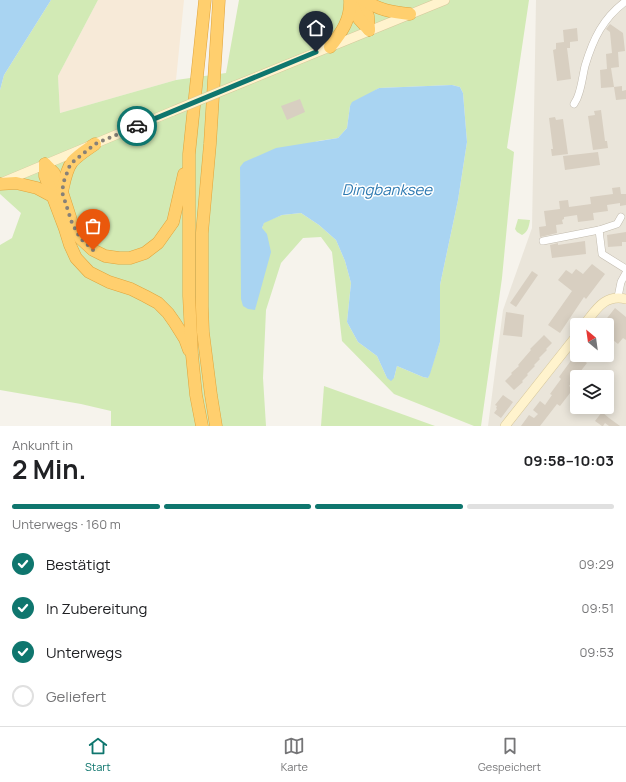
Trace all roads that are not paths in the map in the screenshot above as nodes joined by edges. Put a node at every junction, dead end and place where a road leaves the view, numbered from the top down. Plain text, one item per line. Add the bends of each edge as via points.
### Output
1 (205, 0) edge
2 (219, 0) edge
3 (228, 0) edge
4 (356, 0) edge
5 (445, 0) edge
6 (626, 1) edge
7 (410, 14) junction
8 (369, 30) junction
9 (217, 33) junction
10 (330, 47) junction
11 (574, 104) dead end
12 (95, 144) junction
13 (189, 154) junction
14 (45, 164) junction
15 (0, 184) edge
16 (57, 194) junction
17 (621, 217) dead end
18 (568, 228) dead end
19 (599, 230) junction
20 (575, 234) junction
21 (542, 241) dead end
22 (626, 269) edge
23 (626, 274) edge
24 (622, 298) edge
25 (590, 318) edge
26 (570, 344) edge
27 (192, 355) junction
28 (202, 426) edge
29 (216, 426) edge
30 (505, 426) edge

1 - 13 highway
2 - 9 highway
3 - 9 highway
4 - 7 highway via 382,10
4 - 8 highway via 359,20
4 - 10 highway via 344,27
5 - 7 main road
6 - 11 street via 606,20 597,35
7 - 8 main road
8 - 10 main road
9 - 29 highway via 202,233 203,332
10 - 12 main road, bridge
12 - 14 main road
12 - 16 highway via 70,165
13 - 16 highway via 173,222 158,243 145,253 130,258 105,256 93,250 80,238
13 - 27 highway via 189,296
14 - 15 main road
14 - 16 highway via 45,176
15 - 16 highway via 16,183
16 - 27 highway via 76,258 89,272 158,303 175,323
17 - 19 street via 617,224
18 - 20 street
19 - 20 street
19 - 22 street via 602,254
20 - 21 street
23 - 24 street via 621,282
24 - 25 main road via 605,301
26 - 30 main road
27 - 28 highway

